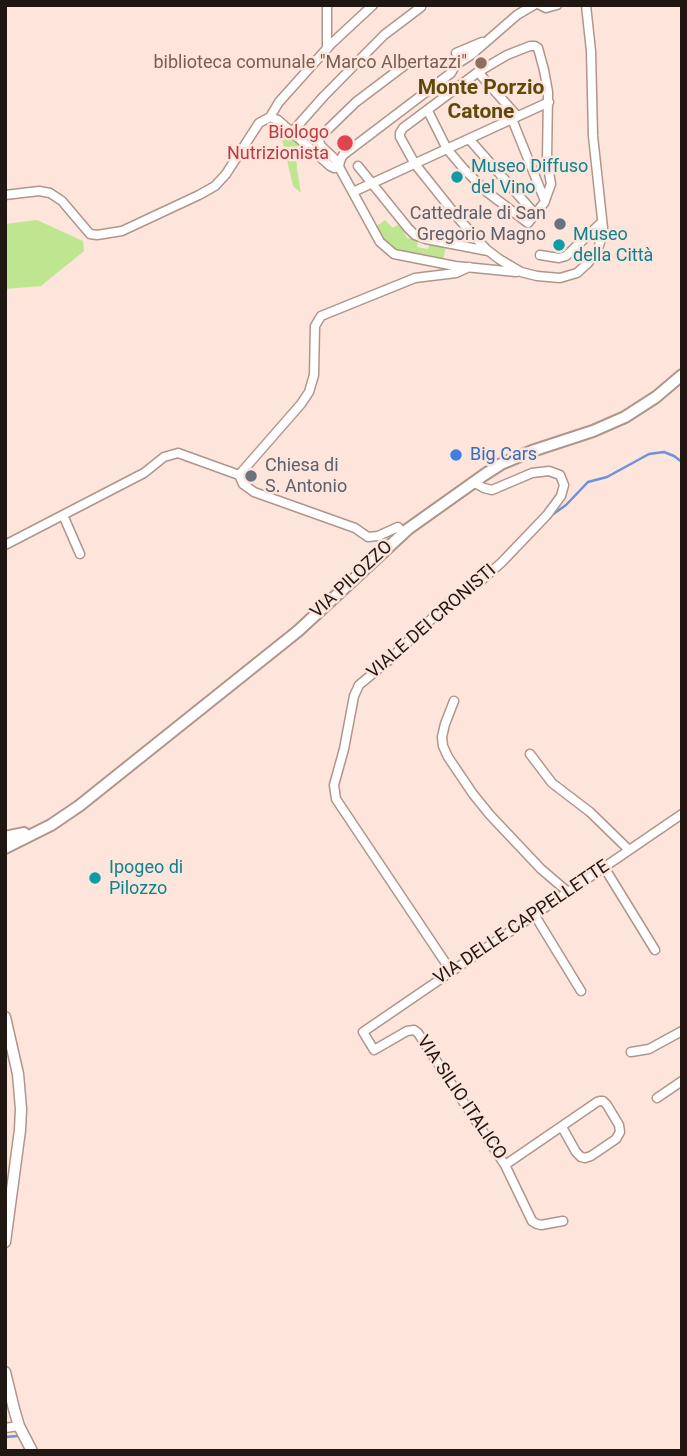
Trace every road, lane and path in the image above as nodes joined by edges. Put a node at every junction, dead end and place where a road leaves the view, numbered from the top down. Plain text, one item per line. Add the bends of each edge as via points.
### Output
1 (327, 5) edge
2 (373, 5) edge
3 (537, 5) edge
4 (557, 5) edge
5 (586, 5) edge
6 (421, 7) edge
7 (327, 49) junction
8 (405, 65) dead end
9 (478, 72) junction
10 (549, 102) junction
11 (428, 111) junction
12 (270, 117) junction
13 (514, 118) junction
14 (292, 132) junction
15 (469, 139) junction
16 (447, 149) junction
17 (415, 164) junction
18 (339, 165) junction
19 (358, 166) dead end
20 (372, 183) junction
21 (353, 192) junction
22 (5, 195) edge
23 (545, 201) junction
24 (535, 214) junction
25 (602, 222) junction
26 (490, 252) junction
27 (540, 255) dead end
28 (469, 267) junction
29 (521, 272) junction
30 (682, 375) edge
31 (239, 475) junction
32 (473, 482) junction
33 (63, 515) junction
34 (403, 533) junction
35 (5, 545) edge
36 (80, 554) dead end
37 (454, 701) dead end
38 (530, 754) dead end
39 (682, 814) edge
40 (47, 827) junction
41 (5, 837) edge
42 (5, 848) edge
43 (629, 850) junction
44 (604, 867) junction
45 (568, 892) junction
46 (534, 914) junction
47 (655, 950) dead end
48 (451, 971) junction
49 (581, 991) dead end
50 (5, 1017) edge
51 (682, 1031) edge
52 (363, 1032) joint
53 (631, 1052) dead end
54 (682, 1082) edge
55 (657, 1098) dead end
56 (562, 1127) junction
57 (505, 1165) junction
58 (563, 1221) dead end
59 (5, 1242) edge
60 (5, 1372) edge
61 (19, 1426) junction
62 (5, 1428) edge
63 (32, 1451) edge

1 - 7 street
2 - 7 street
3 - 4 street
3 - 18 street via 456,59 451,73 343,155
5 - 25 street
6 - 14 street via 384,35
7 - 12 street via 276,104
8 - 18 street via 320,137 321,146
9 - 10 street via 535,46
9 - 11 street
9 - 13 street
10 - 13 street
10 - 23 street via 551,184
11 - 16 street
11 - 17 street via 400,133
12 - 14 street
12 - 22 street via 259,123 211,189 122,231 89,234 50,193
13 - 15 street
13 - 23 street
14 - 18 street via 328,165
15 - 16 street
15 - 24 street
16 - 17 street
16 - 24 street via 487,192 528,223
17 - 20 street
17 - 26 street
18 - 21 street
19 - 20 street
20 - 21 street
20 - 26 street via 415,234
21 - 28 street via 380,242 392,253
23 - 24 street
25 - 27 street via 564,258
25 - 29 street via 598,248 577,273 553,278
26 - 29 street
28 - 29 street
28 - 31 street via 410,279 321,316 315,326 310,390
30 - 32 main road, VIA PILOZZO via 625,417 520,456
31 - 33 street via 178,453
31 - 34 street via 254,492 369,537 398,527
32 - 34 main road, VIA PILOZZO
32 - 48 street, VIALE DEI CRONISTI via 492,490 548,471 560,475 564,485 547,515 507,557 446,605 359,685 334,785 337,799
33 - 35 street
33 - 36 street
34 - 40 main road, VIA PILOZZO via 298,631
37 - 45 street via 443,737 449,759 491,815
38 - 43 street via 552,783
39 - 43 street, VIA DELLE CAPPELLETTE
40 - 41 main road, VIA PILOZZO
40 - 42 main road, VIA PILOZZO
43 - 44 street, VIA DELLE CAPPELLETTE
44 - 45 street, VIA DELLE CAPPELLETTE
44 - 47 street
45 - 46 street, VIA DELLE CAPPELLETTE
46 - 48 street, VIA DELLE CAPPELLETTE
46 - 49 street
48 - 52 street, VIA DELLE CAPPELLETTE
50 - 59 street via 21,1109
51 - 53 street via 649,1049
52 - 57 street, VIA SILIO ITALICO via 374,1049 407,1031 418,1033
54 - 55 street
56 - 56 street, VIA SILIO ITALICO via 583,1157 591,1156 620,1132 603,1101
56 - 57 street, VIA SILIO ITALICO
57 - 58 street via 532,1221 541,1225
60 - 61 street
61 - 62 street
61 - 63 street

